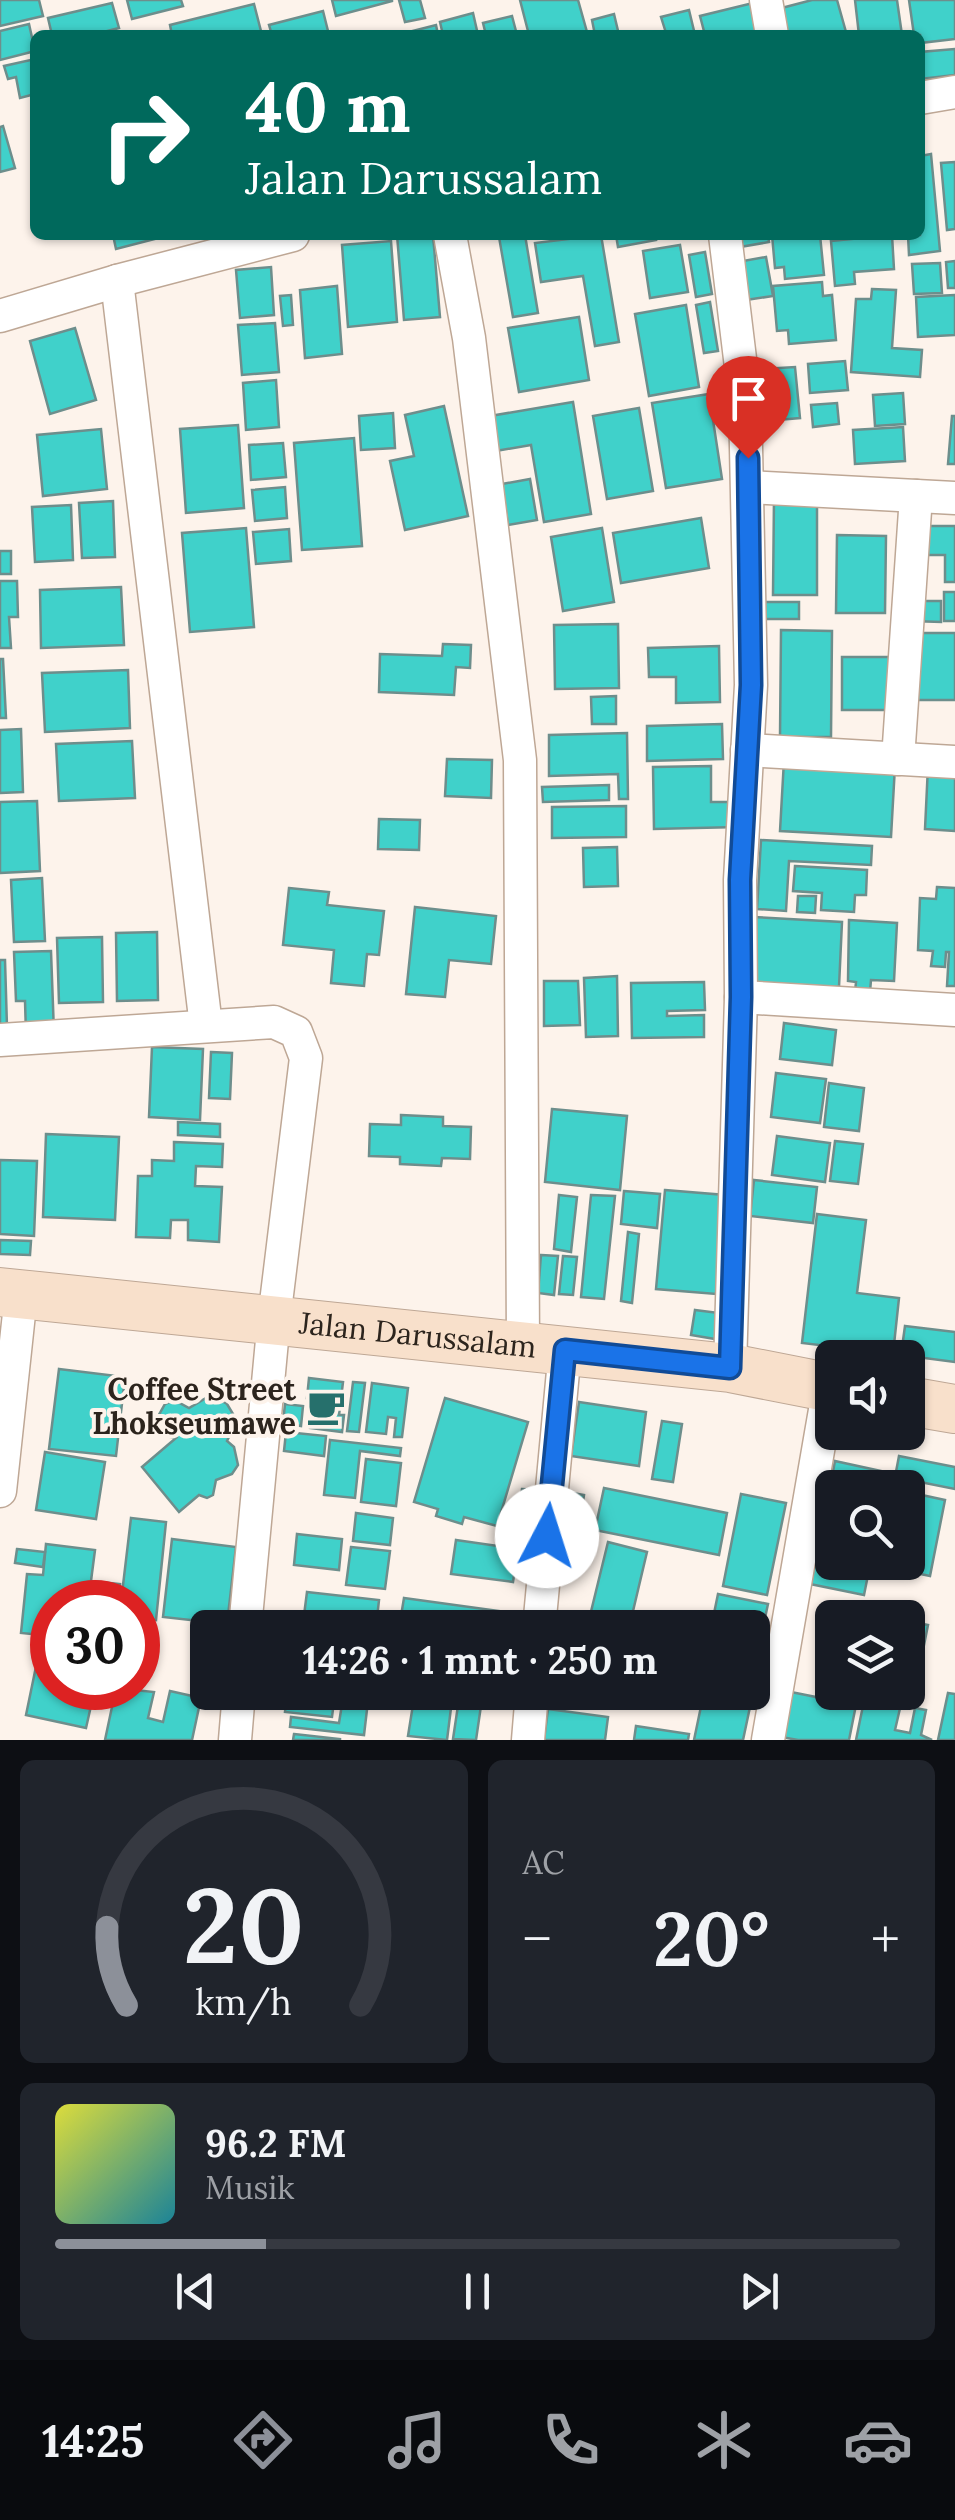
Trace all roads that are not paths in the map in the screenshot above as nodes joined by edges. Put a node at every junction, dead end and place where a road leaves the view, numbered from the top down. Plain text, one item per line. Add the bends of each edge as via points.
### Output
1 (766, 0) edge
2 (771, 30) edge
3 (955, 92) edge
4 (925, 97) edge
5 (274, 240) edge
6 (451, 240) edge
7 (726, 240) edge
8 (117, 281) junction
9 (0, 316) edge
10 (749, 487) junction
11 (916, 496) junction
12 (955, 498) edge
13 (747, 750) junction
14 (898, 759) junction
15 (955, 762) edge
16 (741, 997) junction
17 (955, 1010) edge
18 (206, 1026) junction
19 (0, 1040) edge
20 (11, 1294) edge
21 (274, 1319) junction
22 (544, 1348) junction
23 (730, 1368) junction
24 (815, 1384) edge
25 (925, 1404) edge
26 (955, 1409) edge
27 (820, 1450) edge
28 (0, 1491) edge
29 (247, 1610) edge
30 (538, 1610) edge
31 (238, 1710) edge
32 (530, 1710) edge
33 (235, 1740) edge
34 (528, 1740) edge
35 (768, 1740) edge

1 - 2 street
3 - 4 street
5 - 8 street
6 - 22 street via 469,338 520,760
7 - 10 street
8 - 9 street
8 - 18 street
10 - 11 street
10 - 13 street
11 - 12 street
11 - 14 street
13 - 14 street
13 - 16 street
14 - 15 street
16 - 17 street
16 - 23 street
18 - 19 street
18 - 21 street via 274,1022 296,1032 306,1058
20 - 21 street, Jalan Darussalam
20 - 28 street
21 - 22 street, Jalan Darussalam
21 - 29 street
22 - 23 street, Jalan Darussalam
22 - 30 street
23 - 24 street, Jalan Darussalam
25 - 26 street
27 - 35 street
31 - 33 street
32 - 34 street

